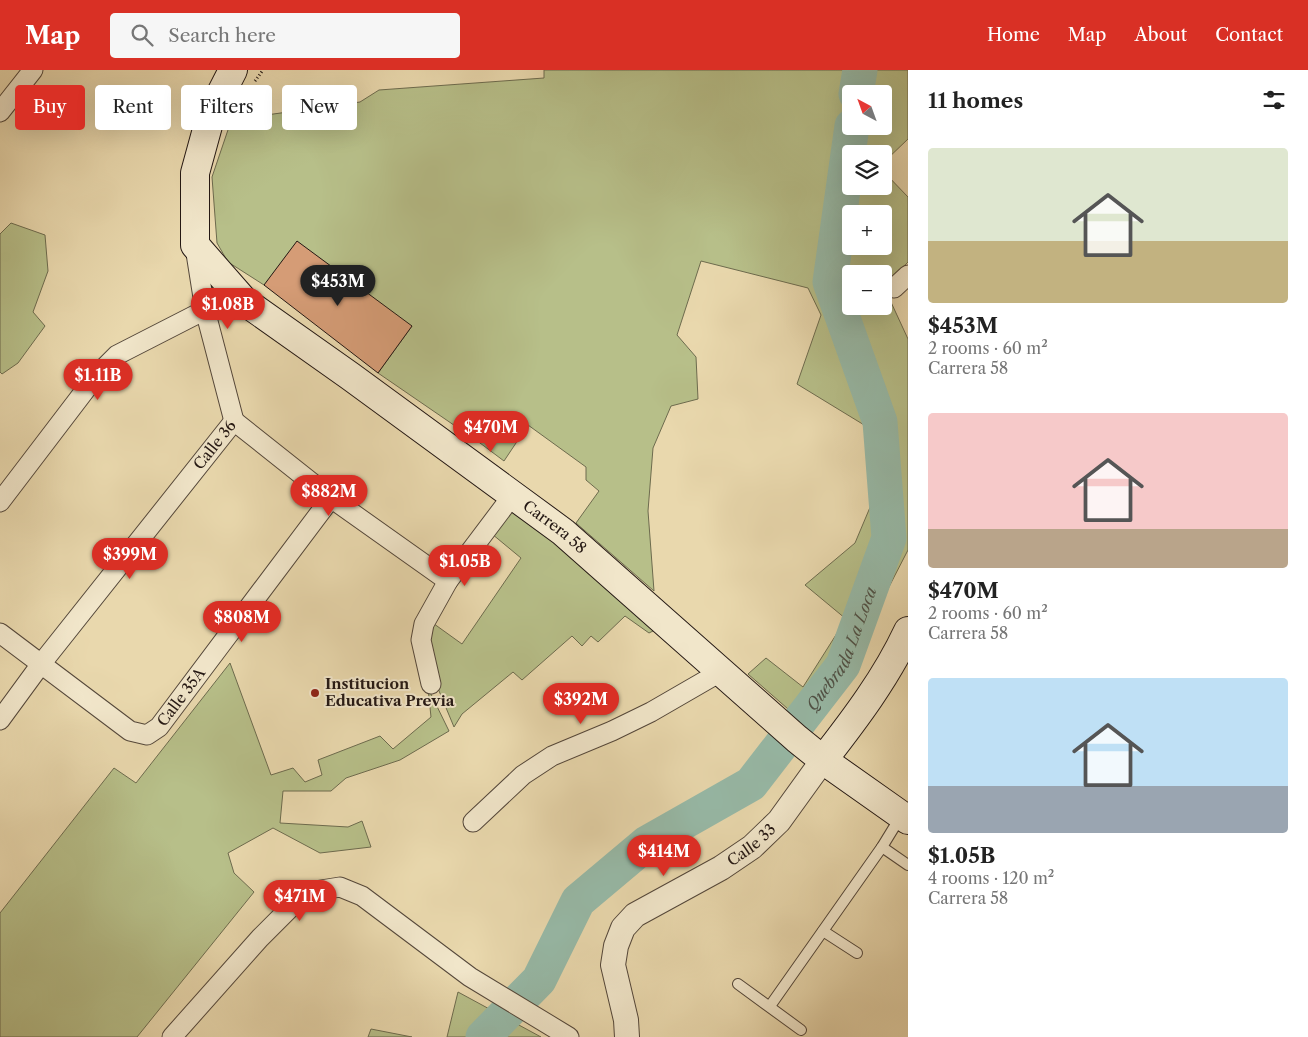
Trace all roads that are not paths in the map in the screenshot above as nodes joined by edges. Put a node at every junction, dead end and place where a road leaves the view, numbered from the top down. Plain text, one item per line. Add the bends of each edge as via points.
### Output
1 (34, 70) edge
2 (234, 70) edge
3 (0, 112) edge
4 (195, 245) junction
5 (908, 275) edge
6 (894, 288) dead end
7 (205, 310) junction
8 (234, 421) junction
9 (512, 496) junction
10 (331, 498) junction
11 (0, 502) edge
12 (448, 581) junction
13 (908, 631) edge
14 (0, 633) edge
15 (41, 664) junction
16 (722, 671) junction
17 (431, 684) dead end
18 (0, 720) edge
19 (824, 760) junction
20 (905, 818) edge
21 (473, 822) dead end
22 (882, 847) junction
23 (908, 865) edge
24 (823, 931) junction
25 (857, 952) dead end
26 (738, 984) dead end
27 (770, 1006) junction
28 (801, 1030) dead end
29 (172, 1037) edge
30 (570, 1037) edge
31 (627, 1037) edge

1 - 3 street
2 - 4 main road, Calle 36 via 212,111 195,173
4 - 7 street, Calle 36
4 - 9 main road, Carrera 58 via 244,301
5 - 6 street
7 - 8 street, Calle 36
7 - 11 street via 117,355 96,376
8 - 10 street
8 - 15 street, Calle 36
9 - 12 street
9 - 16 main road, Carrera 58 via 563,532
10 - 12 street
10 - 15 street, Calle 35A via 159,727 147,735 130,731
12 - 17 street via 424,624 421,640
13 - 19 main road, Calle 33 via 856,718
14 - 15 street
15 - 18 street, Calle 36
16 - 19 main road, Carrera 58
16 - 21 street via 651,712 552,756 523,775
19 - 20 main road, Carrera 58
19 - 31 street, Calle 33 via 779,822 752,847 721,868 635,915 623,928 612,965
20 - 22 lane
22 - 23 lane
22 - 24 lane
24 - 25 lane
24 - 27 lane
26 - 27 lane
27 - 28 lane
29 - 30 street via 297,901 321,890 340,887 362,896 470,977

